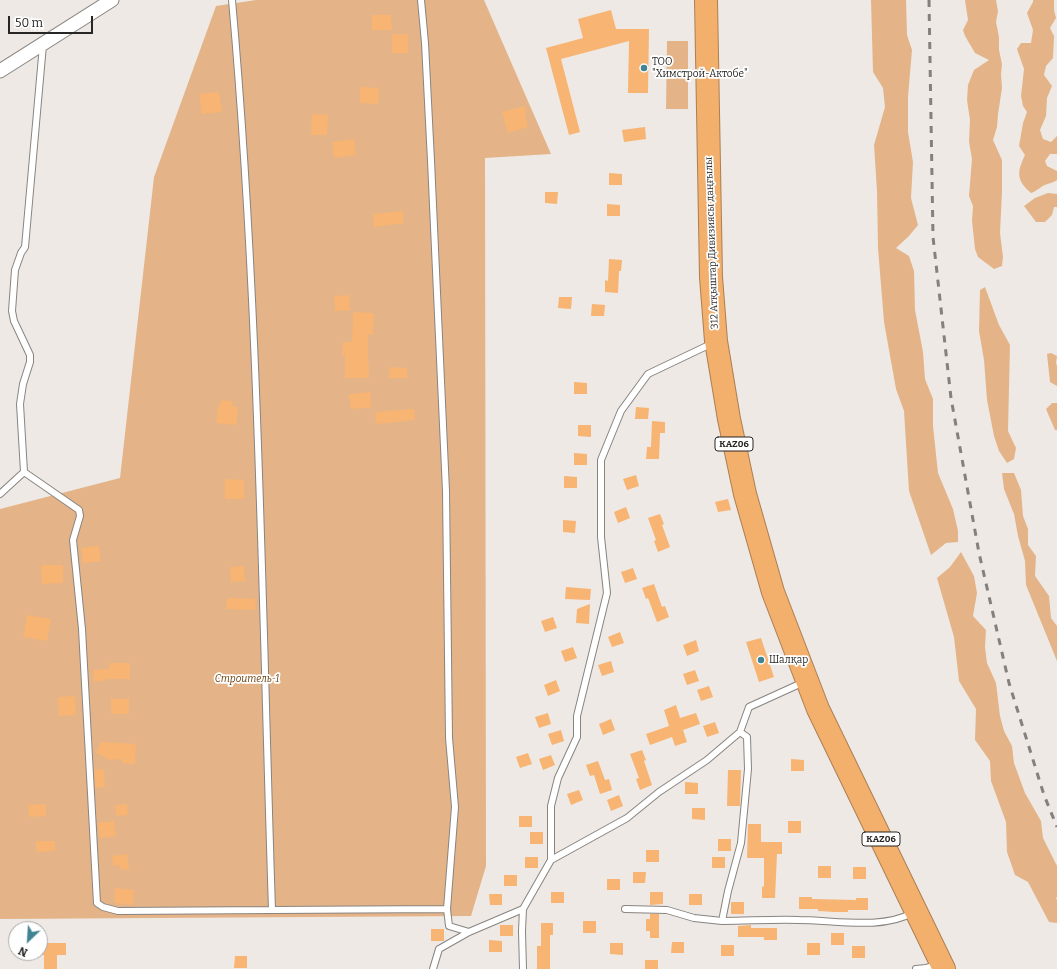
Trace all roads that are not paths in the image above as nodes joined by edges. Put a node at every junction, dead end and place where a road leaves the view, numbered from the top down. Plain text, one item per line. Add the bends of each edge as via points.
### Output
1 (112, 0) edge
2 (232, 0) edge
3 (421, 0) edge
4 (706, 0) edge
5 (43, 44) junction
6 (0, 71) edge
7 (716, 341) junction
8 (24, 472) junction
9 (0, 494) edge
10 (807, 681) junction
11 (740, 732) junction
12 (551, 860) junction
13 (447, 909) junction
14 (523, 909) junction
15 (625, 909) dead end
16 (272, 910) junction
17 (916, 912) junction
18 (722, 921) junction
19 (469, 932) junction
20 (943, 966) edge
21 (433, 969) edge
22 (523, 969) edge
23 (916, 969) edge

1 - 5 street
2 - 16 lane via 242,107 254,316
3 - 13 lane via 431,160 445,483 449,738 455,807
4 - 7 highway, 312 Атқыштар Дивизиясы даңғылы / KАZ06 via 712,277
5 - 6 street
5 - 8 lane via 25,247 16,270 12,311 30,355 20,404
7 - 10 highway, 312 Атқыштар Дивизиясы даңғылы / KАZ06 via 745,494 773,592
7 - 12 lane via 648,374 621,411 601,460 601,537 607,593 577,716 577,737 558,778 551,806
8 - 9 lane
8 - 16 lane via 79,510 80,516 73,540 82,629 96,903 118,910
10 - 11 lane via 749,707
10 - 17 highway, 312 Атқыштар Дивизиясы даңғылы / KАZ06 via 830,736
11 - 12 lane via 707,760 626,818
11 - 18 lane via 747,737 746,805 741,843
12 - 14 lane
13 - 16 lane
13 - 19 lane via 449,926
14 - 19 lane
14 - 22 lane
15 - 18 lane via 668,910 694,918
17 - 18 lane via 885,922 865,923 800,920
17 - 20 highway, 312 Атқыштар Дивизиясы даңғылы / KАZ06
19 - 21 lane via 439,949
20 - 23 lane

